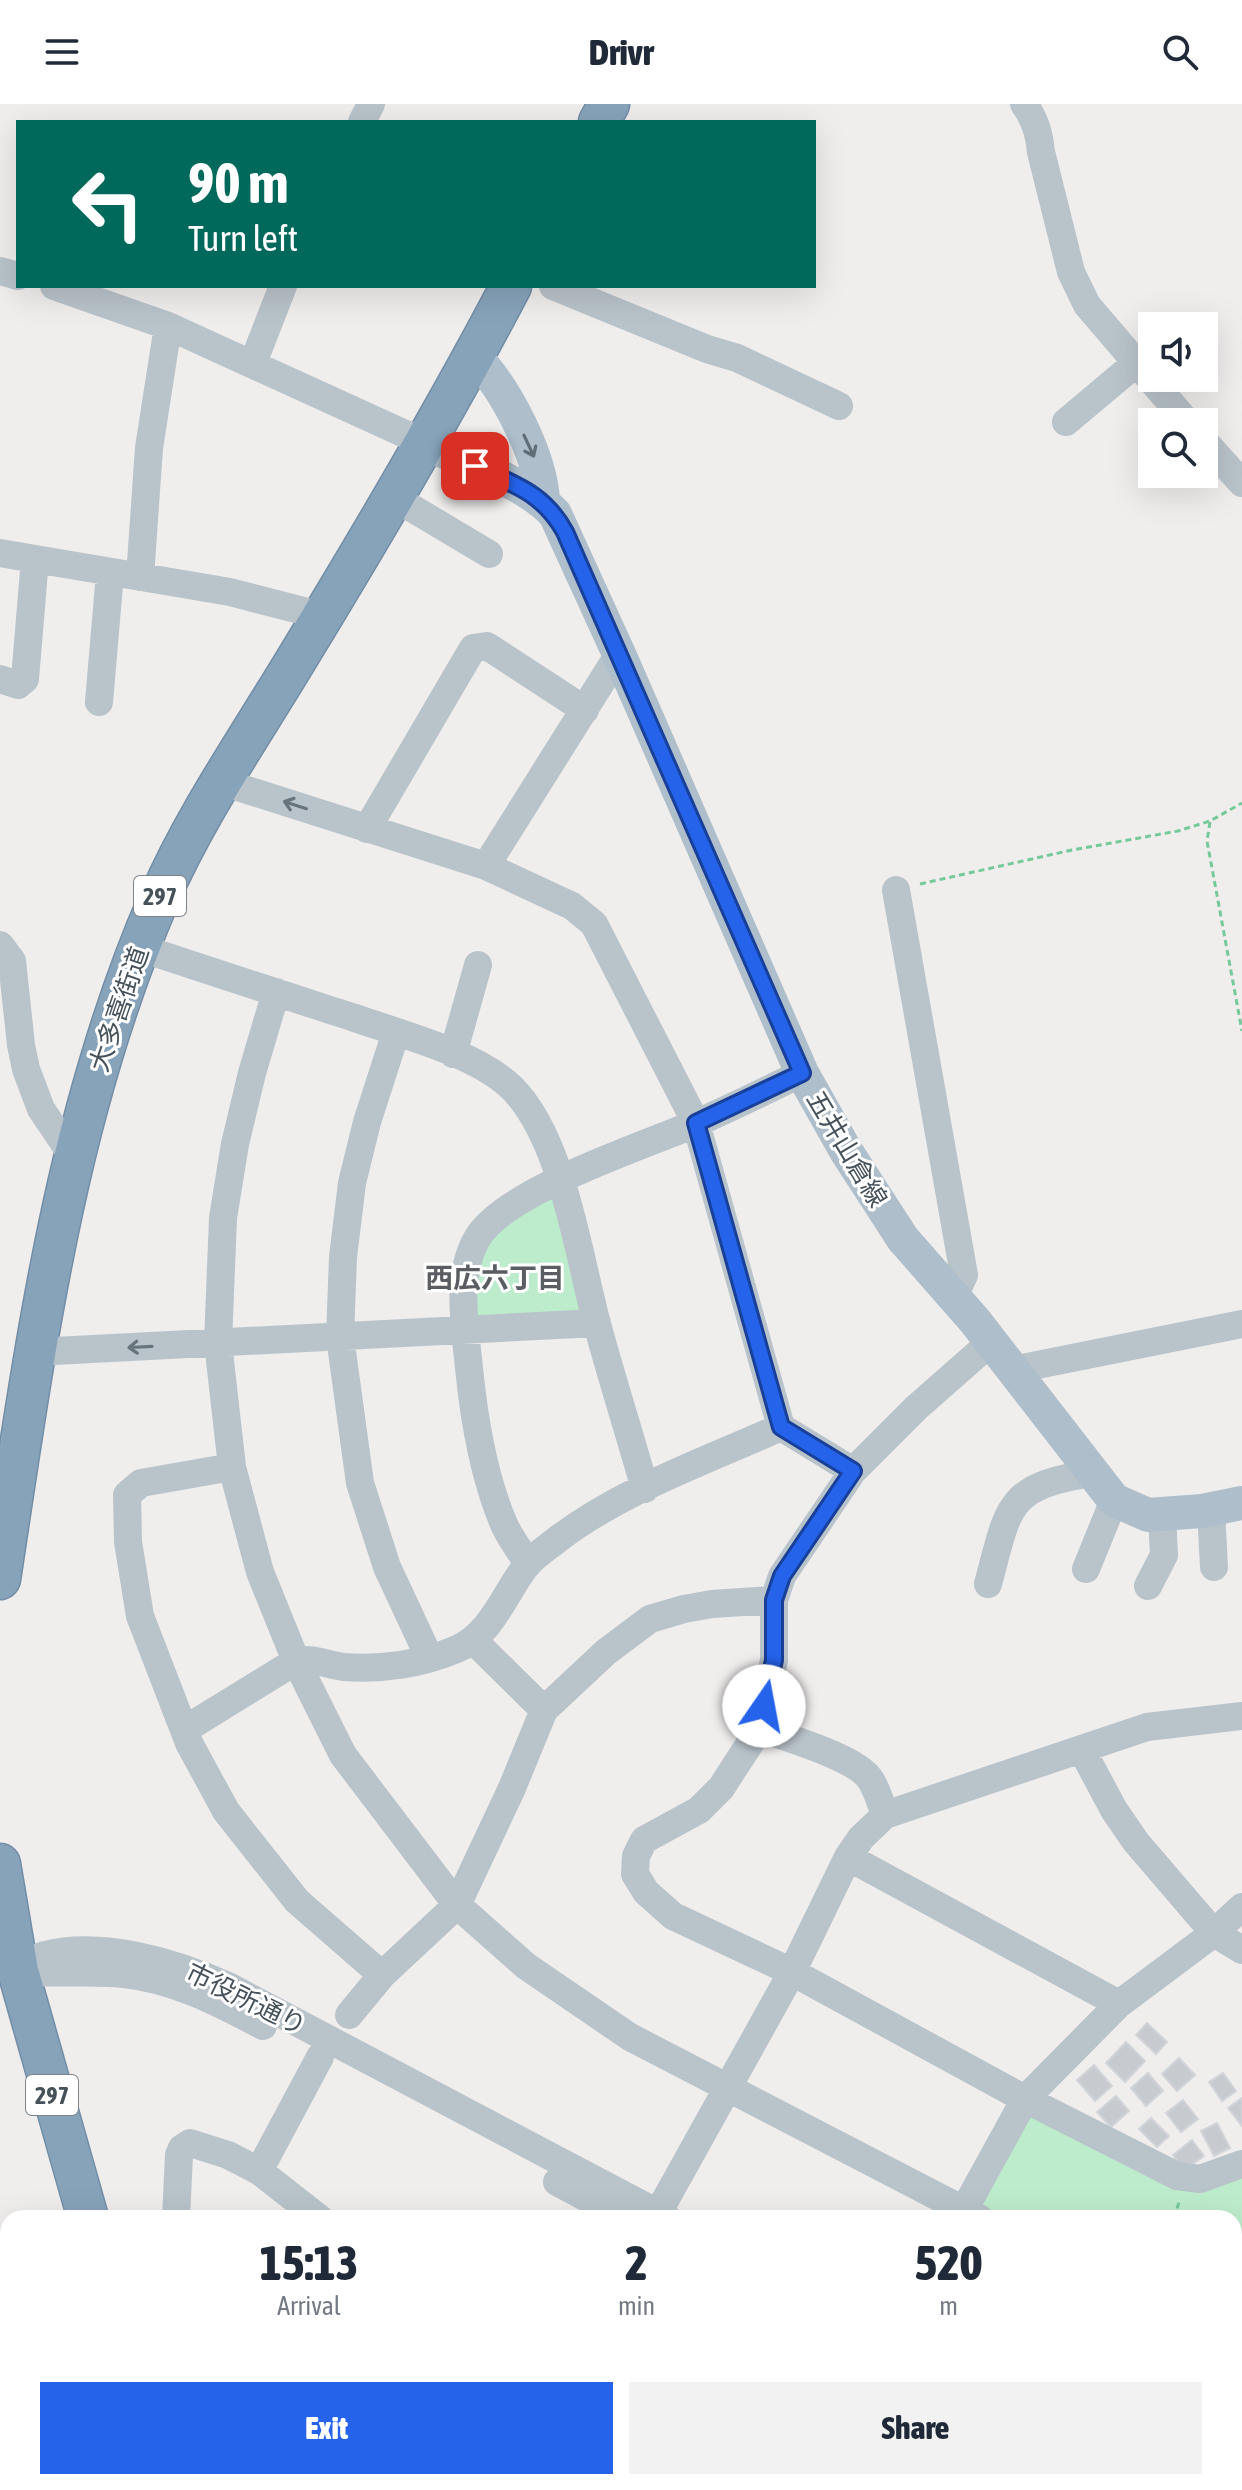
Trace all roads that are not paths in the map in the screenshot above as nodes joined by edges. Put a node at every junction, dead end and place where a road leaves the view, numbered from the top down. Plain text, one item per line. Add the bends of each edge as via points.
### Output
1 (1024, 104) edge
2 (60, 288) edge
3 (282, 288) edge
4 (510, 288) edge
5 (558, 288) edge
6 (168, 326) junction
7 (474, 356) junction
8 (253, 363) junction
9 (1135, 364) junction
10 (839, 406) dead end
11 (1174, 408) edge
12 (1066, 422) dead end
13 (427, 444) junction
14 (1218, 456) edge
15 (1242, 483) edge
16 (395, 498) junction
17 (543, 501) junction
18 (0, 553) edge
19 (489, 554) dead end
20 (35, 559) junction
21 (110, 573) junction
22 (140, 577) junction
23 (323, 616) junction
24 (619, 654) junction
25 (0, 679) edge
26 (99, 702) dead end
27 (585, 710) junction
28 (222, 782) junction
29 (367, 829) junction
30 (486, 866) junction
31 (896, 890) road end
32 (0, 945) edge
33 (138, 947) junction
34 (478, 965) dead end
35 (276, 992) junction
36 (396, 1032) junction
37 (453, 1054) junction
38 (802, 1073) junction
39 (696, 1123) junction
40 (74, 1158) junction
41 (560, 1180) junction
42 (954, 1297) junction
43 (597, 1323) junction
44 (1242, 1324) edge
45 (465, 1330) junction
46 (340, 1337) junction
47 (991, 1342) junction
48 (218, 1343) junction
49 (35, 1352) junction
50 (1012, 1370) junction
51 (781, 1427) junction
52 (232, 1467) junction
53 (853, 1471) junction
54 (1093, 1473) junction
55 (645, 1489) junction
56 (1114, 1500) junction
57 (1226, 1506) edge
58 (1162, 1514) junction
59 (528, 1564) junction
60 (1214, 1567) dead end
61 (1086, 1569) dead end
62 (0, 1579) edge
63 (988, 1584) dead end
64 (1148, 1586) dead end
65 (774, 1600) junction
66 (473, 1640) junction
67 (429, 1657) junction
68 (296, 1661) junction
69 (544, 1710) junction
70 (1242, 1716) edge
71 (760, 1728) junction
72 (184, 1730) junction
73 (1082, 1750) junction
74 (885, 1815) junction
75 (848, 1857) junction
76 (0, 1864) edge
77 (457, 1905) junction
78 (1242, 1907) edge
79 (3, 1916) edge
80 (1214, 1933) junction
81 (1242, 1950) edge
82 (18, 1971) junction
83 (792, 1972) junction
84 (382, 1975) junction
85 (1119, 2004) junction
86 (349, 2015) dead end
87 (320, 2057) junction
88 (728, 2089) junction
89 (1025, 2099) junction
90 (1242, 2164) edge
91 (259, 2171) junction
92 (86, 2210) edge
93 (176, 2210) edge
94 (309, 2210) edge
95 (609, 2210) edge
96 (651, 2210) edge
97 (665, 2210) edge
98 (964, 2210) edge
99 (974, 2210) edge

1 - 9 street via 1038,132 1071,272 1087,305
2 - 6 street
3 - 8 street
4 - 7 highway, 大多喜街道 / 297
5 - 10 street via 737,358
6 - 8 street
6 - 22 street via 149,448
7 - 13 highway, 大多喜街道 / 297
7 -> 17 main road, 五井山倉線 via 501,389 540,471
8 - 13 street
9 - 11 street
9 - 12 street
13 - 16 highway, 大多喜街道 / 297
13 - 17 main road, 五井山倉線
14 - 15 street
16 - 19 street
16 - 23 highway, 大多喜街道 / 297
17 - 24 main road, 五井山倉線 via 565,532
18 - 20 street
20 - 21 street
20 - 25 street via 25,679 18,685
21 - 22 street
21 - 26 street
22 - 23 street via 230,592
23 - 28 highway, 大多喜街道 / 297
24 - 27 street
24 - 38 main road, 五井山倉線
27 - 29 street via 487,646 473,648
27 - 30 street
29 -> 28 street
28 - 33 highway, 大多喜街道 / 297 via 172,870
29 - 30 street
30 - 39 street via 561,900 594,924
31 - 42 street via 964,1275
32 - 40 street via 12,961 26,1069 41,1109
33 - 35 street
33 - 40 highway, 大多喜街道 / 297 via 103,1046
34 - 37 street
35 - 36 street
35 - 48 street via 252,1073 225,1203
36 - 37 street
36 - 46 street via 352,1183
37 - 41 street via 481,1065 527,1105
38 - 39 street
38 - 42 main road, 五井山倉線 via 903,1239
39 - 41 street
39 - 51 street
40 - 49 highway, 大多喜街道 / 297
41 - 43 street
41 - 45 street via 507,1208 478,1237 464,1284
42 - 47 main road, 五井山倉線
43 - 45 street
43 - 55 street
44 - 50 street
45 - 46 street
45 - 59 street via 483,1457 503,1523
46 - 48 street
46 - 67 street via 360,1483 387,1567
47 - 50 main road, 五井山倉線
47 - 53 street
48 -> 49 street
48 - 52 street
49 - 62 highway, 大多喜街道 / 297
50 - 54 main road, 五井山倉線
51 - 53 street
51 - 55 street
52 - 68 street via 260,1572
52 - 72 street via 141,1483 127,1495 128,1542 140,1616
53 - 65 street via 782,1576
54 - 56 main road, 五井山倉線
54 - 63 street via 1029,1490 1009,1511
55 - 59 street via 584,1522
56 - 58 main road via 1148,1515
56 - 61 street
57 - 58 main road
57 - 60 street
58 - 64 street via 1164,1555
59 - 66 street
65 - 69 street via 712,1604 650,1619
65 - 71 street via 774,1660
66 - 67 street
66 - 69 street
67 - 68 street via 369,1669
68 - 72 street
68 - 77 street via 343,1755
69 - 77 street
70 - 73 street via 1147,1727
71 - 74 street via 853,1766 870,1778
71 - 83 street via 721,1788 699,1810 644,1840 635,1874 673,1916
72 - 84 street via 226,1811 297,1901
73 - 74 street
73 - 80 street via 1136,1842
74 - 75 street
75 - 83 street
75 - 85 street
76 - 79 highway, 297
77 - 84 street
77 - 88 street via 526,1966 630,2037
78 - 80 street
79 - 82 highway, 297
80 - 81 street
80 - 85 street
82 - 87 street, 市役所通り via 125,1974 168,1983 211,1999
82 - 92 highway, 297
82 - 96 street, 市役所通り via 42,1955 66,1952 121,1954 192,1970
83 - 88 street
83 - 89 street
84 - 86 street
85 - 89 street
87 - 91 street
87 - 95 street, 市役所通り
88 - 97 street
88 - 98 street
89 - 90 street via 1177,2176 1200,2179
89 - 99 street
91 - 93 street via 190,2143 179,2155
91 - 94 street

